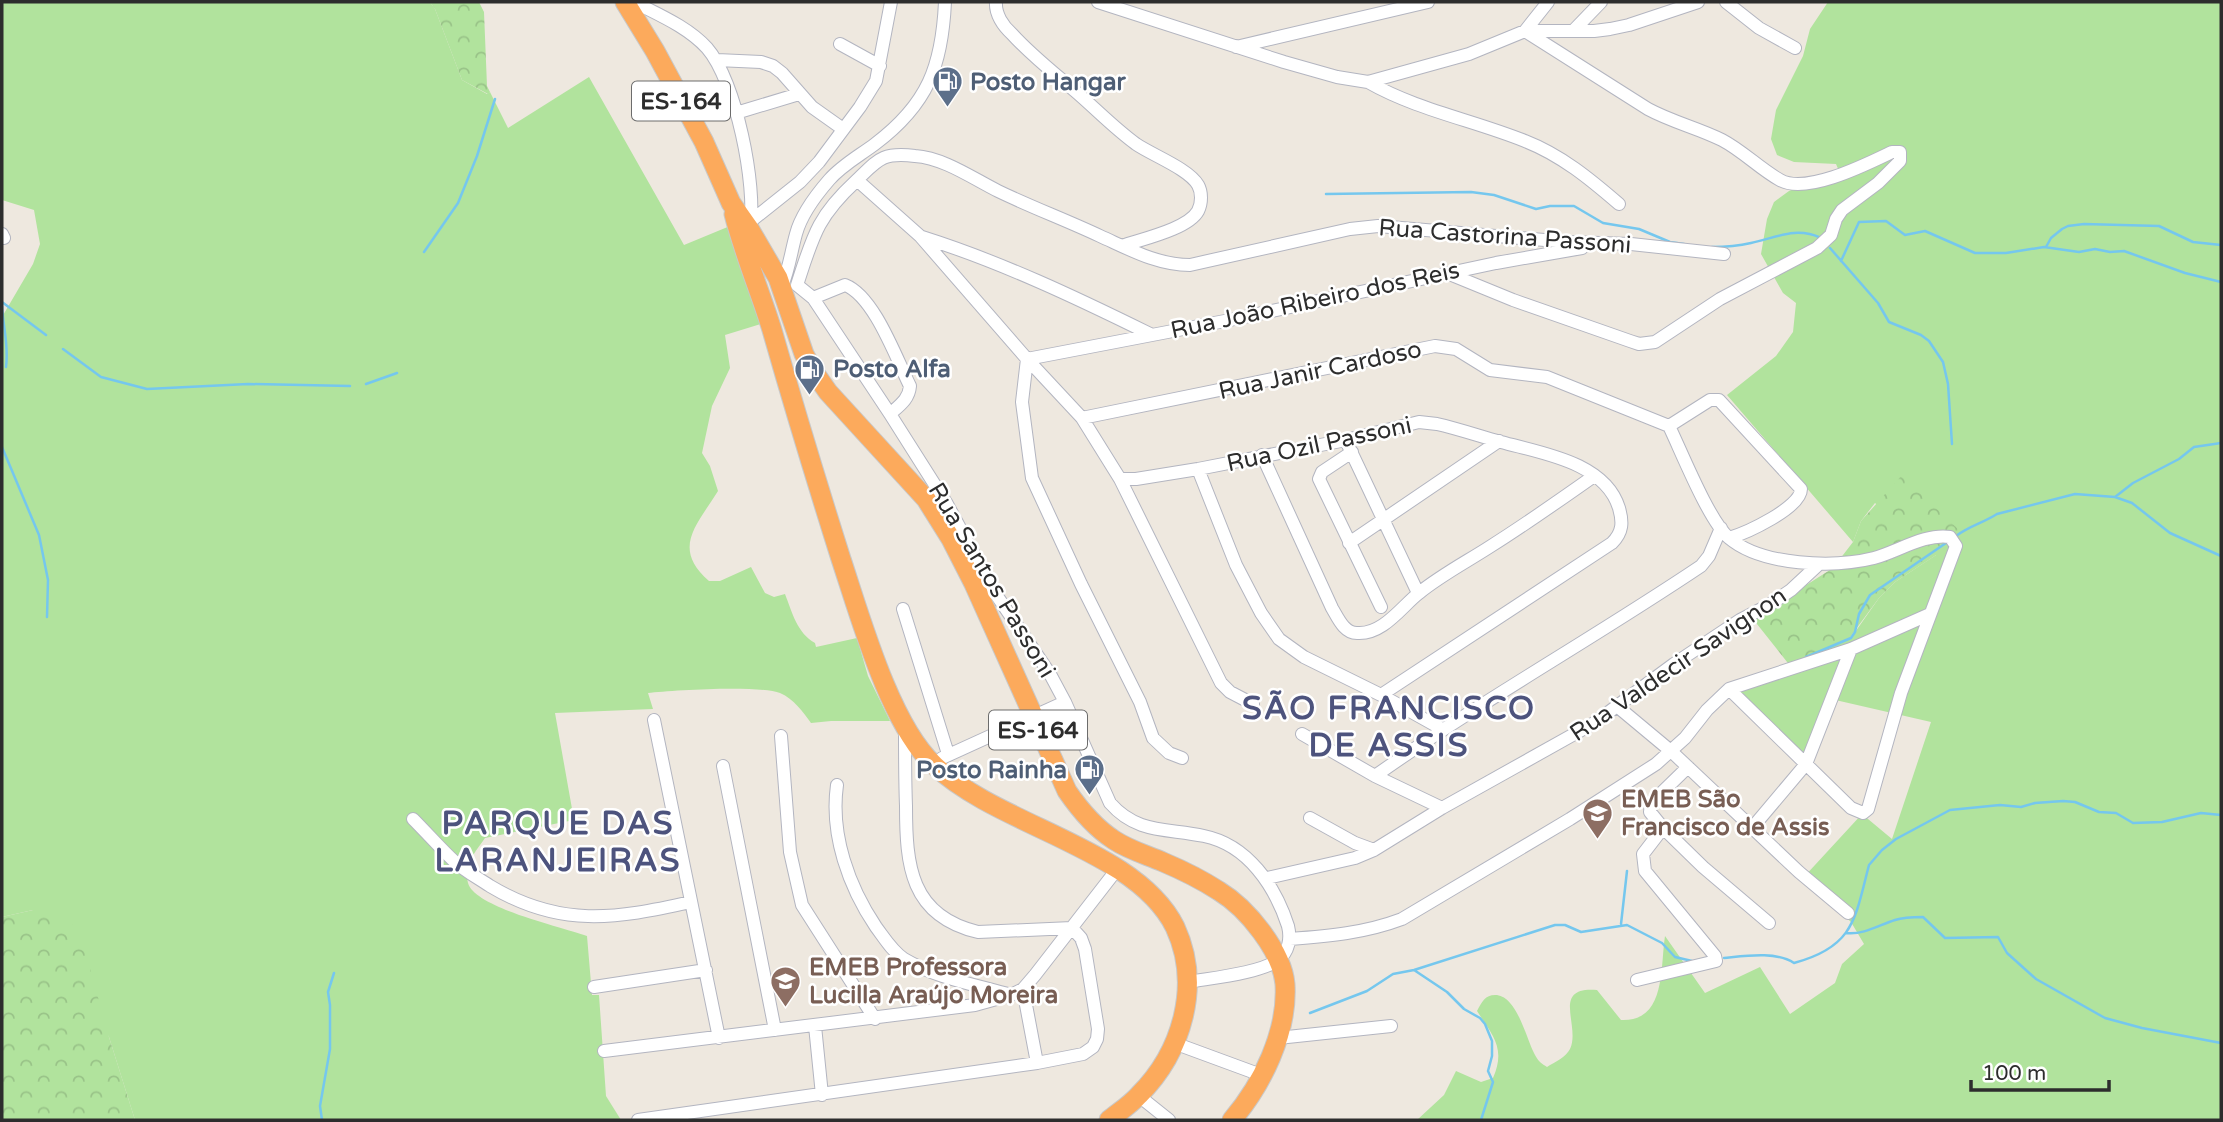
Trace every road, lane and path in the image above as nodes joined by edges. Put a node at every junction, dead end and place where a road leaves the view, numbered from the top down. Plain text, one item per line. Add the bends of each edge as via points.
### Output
1 (625, 2) edge
2 (634, 2) edge
3 (891, 2) edge
4 (945, 2) edge
5 (996, 2) edge
6 (1098, 2) edge
7 (1428, 2) edge
8 (1548, 2) edge
9 (1601, 2) edge
10 (1698, 2) edge
11 (1726, 2) edge
12 (1525, 31) junction
13 (1573, 31) junction
14 (840, 44) dead end
15 (1235, 47) junction
16 (1795, 48) dead end
17 (717, 60) junction
18 (880, 66) junction
19 (1368, 82) junction
20 (799, 94) junction
21 (736, 113) junction
22 (843, 129) junction
23 (857, 180) junction
24 (731, 203) junction
25 (1619, 204) dead end
26 (750, 225) junction
27 (920, 236) junction
28 (1603, 244) junction
29 (1122, 246) junction
30 (1724, 254) dead end
31 (771, 263) junction
32 (751, 267) junction
33 (1447, 273) junction
34 (788, 288) junction
35 (813, 298) junction
36 (1150, 334) junction
37 (1027, 359) junction
38 (890, 414) junction
39 (1082, 418) junction
40 (1669, 426) junction
41 (1499, 442) junction
42 (1349, 446) junction
43 (1262, 455) junction
44 (1198, 469) junction
45 (1594, 477) junction
46 (1120, 479) junction
47 (1383, 520) junction
48 (1725, 533) junction
49 (1349, 542) junction
50 (1819, 564) junction
51 (1418, 593) junction
52 (1381, 607) dead end
53 (903, 609) dead end
54 (1930, 614) junction
55 (1851, 649) junction
56 (1729, 689) junction
57 (1381, 695) junction
58 (1065, 702) junction
59 (1253, 704) dead end
60 (1618, 707) junction
61 (1033, 718) junction
62 (654, 720) dead end
63 (905, 725) junction
64 (1442, 729) junction
65 (1302, 734) dead end
66 (781, 736) dead end
67 (1672, 752) junction
68 (1182, 758) dead end
69 (941, 759) junction
70 (1807, 764) junction
71 (723, 766) dead end
72 (1688, 767) junction
73 (1375, 776) junction
74 (837, 785) dead end
75 (1442, 808) junction
76 (1310, 818) dead end
77 (413, 819) dead end
78 (1752, 828) junction
79 (1659, 834) junction
80 (1374, 850) junction
81 (1118, 868) junction
82 (1267, 878) junction
83 (691, 902) junction
84 (1848, 913) dead end
85 (1769, 923) dead end
86 (1072, 928) junction
87 (1290, 939) junction
88 (1278, 960) junction
89 (706, 970) junction
90 (1637, 980) dead end
91 (1189, 982) junction
92 (594, 987) dead end
93 (1017, 992) junction
94 (875, 1019) junction
95 (816, 1026) junction
96 (1391, 1026) dead end
97 (775, 1030) junction
98 (719, 1038) junction
99 (1278, 1038) junction
100 (1174, 1044) junction
101 (604, 1051) dead end
102 (1037, 1063) junction
103 (1261, 1075) junction
104 (822, 1095) junction
105 (1139, 1096) junction
106 (638, 1120) edge
107 (1109, 1120) edge
108 (1169, 1120) edge
109 (1232, 1120) edge

1 - 24 highway, ES-164 via 704,142
2 - 17 street via 685,29
3 - 18 street
4 - 34 street via 940,57 928,86 894,128 845,164 815,198 796,232
5 - 29 street via 995,8 1011,33 1106,121 1198,184 1201,204 1191,220
6 - 15 street
7 - 15 street
8 - 12 street
9 - 13 street
10 - 13 street via 1629,25
11 - 16 street
12 - 13 street
12 - 19 street via 1469,54
12 - 33 street via 1648,109 1723,140 1788,183 1819,181 1892,152 1900,152 1900,161 1842,210 1825,242 1647,344
14 - 18 street
15 - 19 street
17 - 20 street via 773,66
17 - 21 street
18 - 22 street via 876,81
19 - 25 street via 1392,96 1551,153
20 - 21 street
20 - 22 street
21 - 26 street via 750,180
22 - 26 street via 800,182
23 - 27 street
23 - 29 street, Rua Castorina Passoni via 882,158 917,156 947,165
23 - 34 street, Rua Castorina Passoni via 826,212
24 - 26 highway, ES-164
24 - 32 highway, ES-164
26 - 31 highway, ES-164
27 - 36 street via 996,263
27 - 37 street
28 - 29 street, Rua Castorina Passoni via 1378,226 1190,265 1159,262
28 - 30 street, Rua Castorina Passoni
28 - 33 street, Rua João Ribeiro dos Reis
31 - 32 highway via 762,261
31 - 34 highway, ES-164
32 - 63 highway, ES-164 via 858,611
33 - 36 street, Rua João Ribeiro dos Reis
34 - 35 street, Rua Santos Passoni
34 - 61 highway, ES-164 via 804,354 814,372 926,499 951,539
35 - 38 street, Rua Santos Passoni
35 - 38 street via 845,285 869,305 910,386 905,400
36 - 37 street, Rua João Ribeiro dos Reis
37 - 39 street
37 - 68 street via 1022,402 1032,478 1153,738
38 - 58 street, Rua Santos Passoni
39 - 40 street, Rua Janir Cardoso via 1435,346 1456,349 1490,370 1548,377
39 - 46 street
40 - 48 street
40 - 48 street via 1710,400 1719,400 1801,488 1798,499 1767,521 1750,531
41 - 42 street, Rua Ozil Passoni via 1419,422
41 - 45 street, Rua Ozil Passoni via 1559,457
41 - 47 street
42 - 43 street, Rua Ozil Passoni
42 - 47 street
42 - 49 street via 1319,479
43 - 44 street, Rua Ozil Passoni
43 - 51 street via 1332,608 1349,631 1361,634 1377,628
44 - 46 street, Rua Ozil Passoni
44 - 57 street via 1236,565 1279,639 1304,657
45 - 51 street
45 - 57 street, Rua Ozil Passoni via 1610,490 1622,517 1619,536
46 - 59 street via 1220,683
47 - 49 street
47 - 51 street
48 - 50 street via 1741,546 1766,555
48 - 64 street via 1701,566
49 - 52 street
50 - 54 street via 1871,559 1936,537 1954,539 1954,553
50 - 60 street, Rua Valdecir Savignon via 1791,590 1674,664
53 - 69 street
54 - 55 street
54 - 70 street via 1901,693 1868,809 1857,812
55 - 56 street
55 - 70 street
56 - 67 street
56 - 70 street
57 - 64 street
58 - 61 street
58 - 82 street, Rua Santos Passoni via 1110,803 1122,817 1146,827 1219,841
60 - 67 street
60 - 75 street, Rua Valdecir Savignon
61 - 69 street
61 - 88 highway, ES-164 via 1067,791 1083,814 1115,840 1165,862 1242,908
62 - 83 street
63 - 69 highway, ES-164
63 - 86 street via 908,864 933,911 948,923 978,932
64 - 73 street
65 - 73 street
66 - 94 street via 790,852 802,905
67 - 72 street
67 - 87 street via 1619,789 1402,919 1377,929
69 - 81 highway, ES-164 via 967,792
70 - 78 street
71 - 97 street
72 - 78 street
72 - 79 street via 1651,803
73 - 75 street
74 - 93 street via 835,815 850,878 891,949 917,966
75 - 80 street, Rua Valdecir Savignon
76 - 80 street
77 - 83 street via 455,862 527,906 559,915 594,917
78 - 84 street
79 - 85 street
79 - 90 street via 1643,855 1645,871 1715,956 1714,963
80 - 82 street, Rua Valdecir Savignon via 1355,859
81 - 86 street
81 - 91 highway, ES-164 via 1161,905 1183,948
82 - 87 street, Rua Santos Passoni
83 - 89 street
86 - 93 street
86 - 102 street via 1085,949 1097,1039 1083,1054
87 - 88 street
88 - 91 street
88 - 99 highway, ES-164 via 1285,983
89 - 92 street
89 - 98 street
91 - 100 highway, ES-164
93 - 94 street via 975,1005
93 - 102 street
94 - 95 street
95 - 97 street
95 - 104 street
96 - 99 street
97 - 98 street
98 - 101 street
99 - 103 highway, ES-164
100 - 103 street
100 - 105 highway, ES-164
102 - 104 street
103 - 109 highway, ES-164
104 - 106 street
105 - 107 highway, ES-164
105 - 108 street

